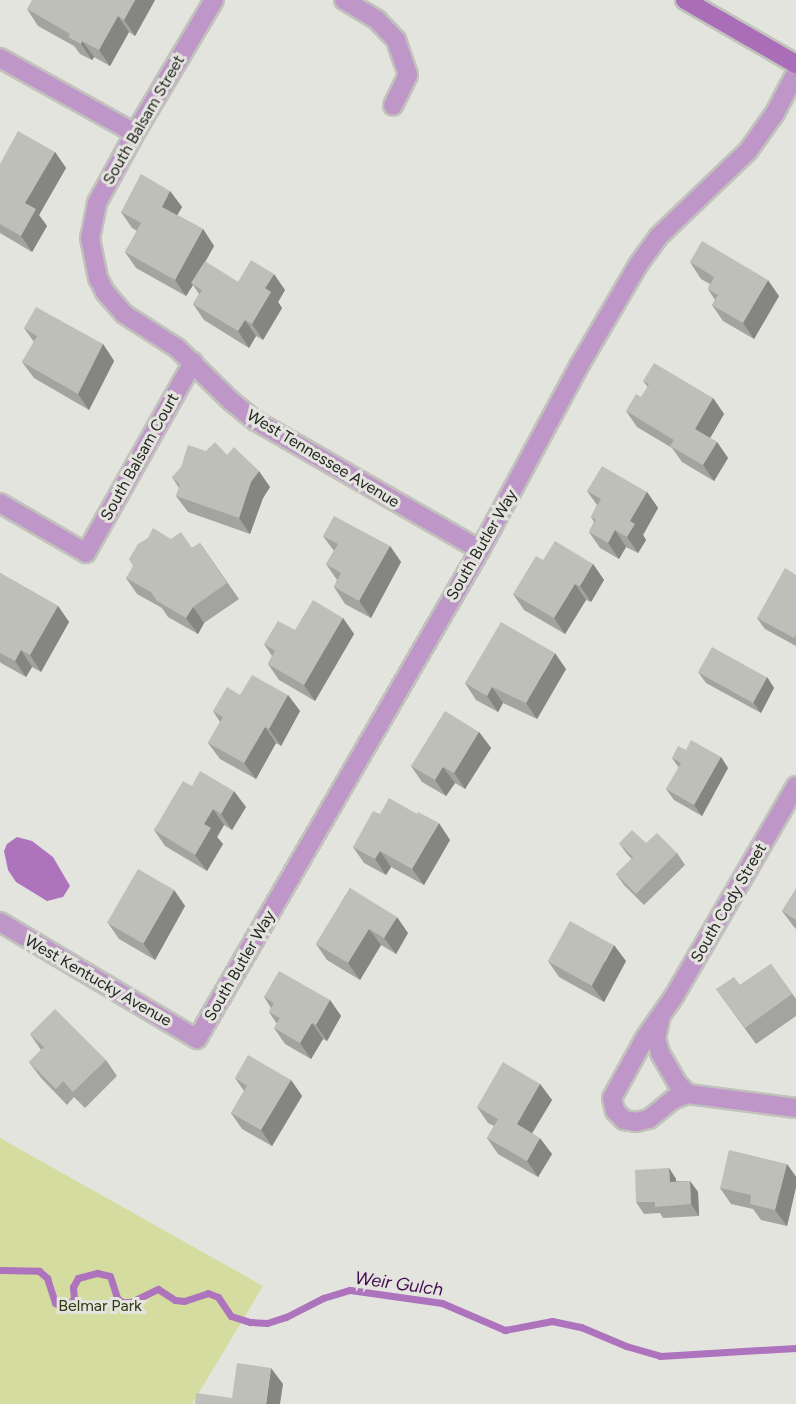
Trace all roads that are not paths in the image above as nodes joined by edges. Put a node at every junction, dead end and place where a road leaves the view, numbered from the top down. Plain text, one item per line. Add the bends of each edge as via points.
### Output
1 (214, 0) edge
2 (344, 0) edge
3 (684, 0) edge
4 (0, 57) edge
5 (796, 64) edge
6 (796, 73) edge
7 (393, 106) dead end
8 (135, 133) junction
9 (90, 246) joint
10 (193, 362) junction
11 (0, 503) edge
12 (480, 550) junction
13 (796, 786) edge
14 (0, 922) edge
15 (660, 1018) junction
16 (197, 1039) joint
17 (688, 1094) junction
18 (796, 1108) edge

1 - 8 street, South Balsam Street
2 - 7 street via 377,20 396,40 408,75
3 - 5 main road
4 - 8 street
6 - 12 street, South Butler Way via 775,113 747,152 646,252 579,366
8 - 9 street, South Balsam Street via 97,203
9 - 10 street, West Tennessee Avenue via 98,278 114,304
10 - 11 street, South Balsam Court via 86,552
10 - 12 street, West Tennessee Avenue via 256,421
12 - 16 street, South Butler Way
13 - 15 street, South Cody Street
14 - 16 street, West Kentucky Avenue
15 - 17 street, South Cody Street via 656,1038 660,1053
15 - 17 street, South Cody Street via 617,1086 612,1098 615,1111 624,1120 649,1119 674,1099
17 - 18 street

